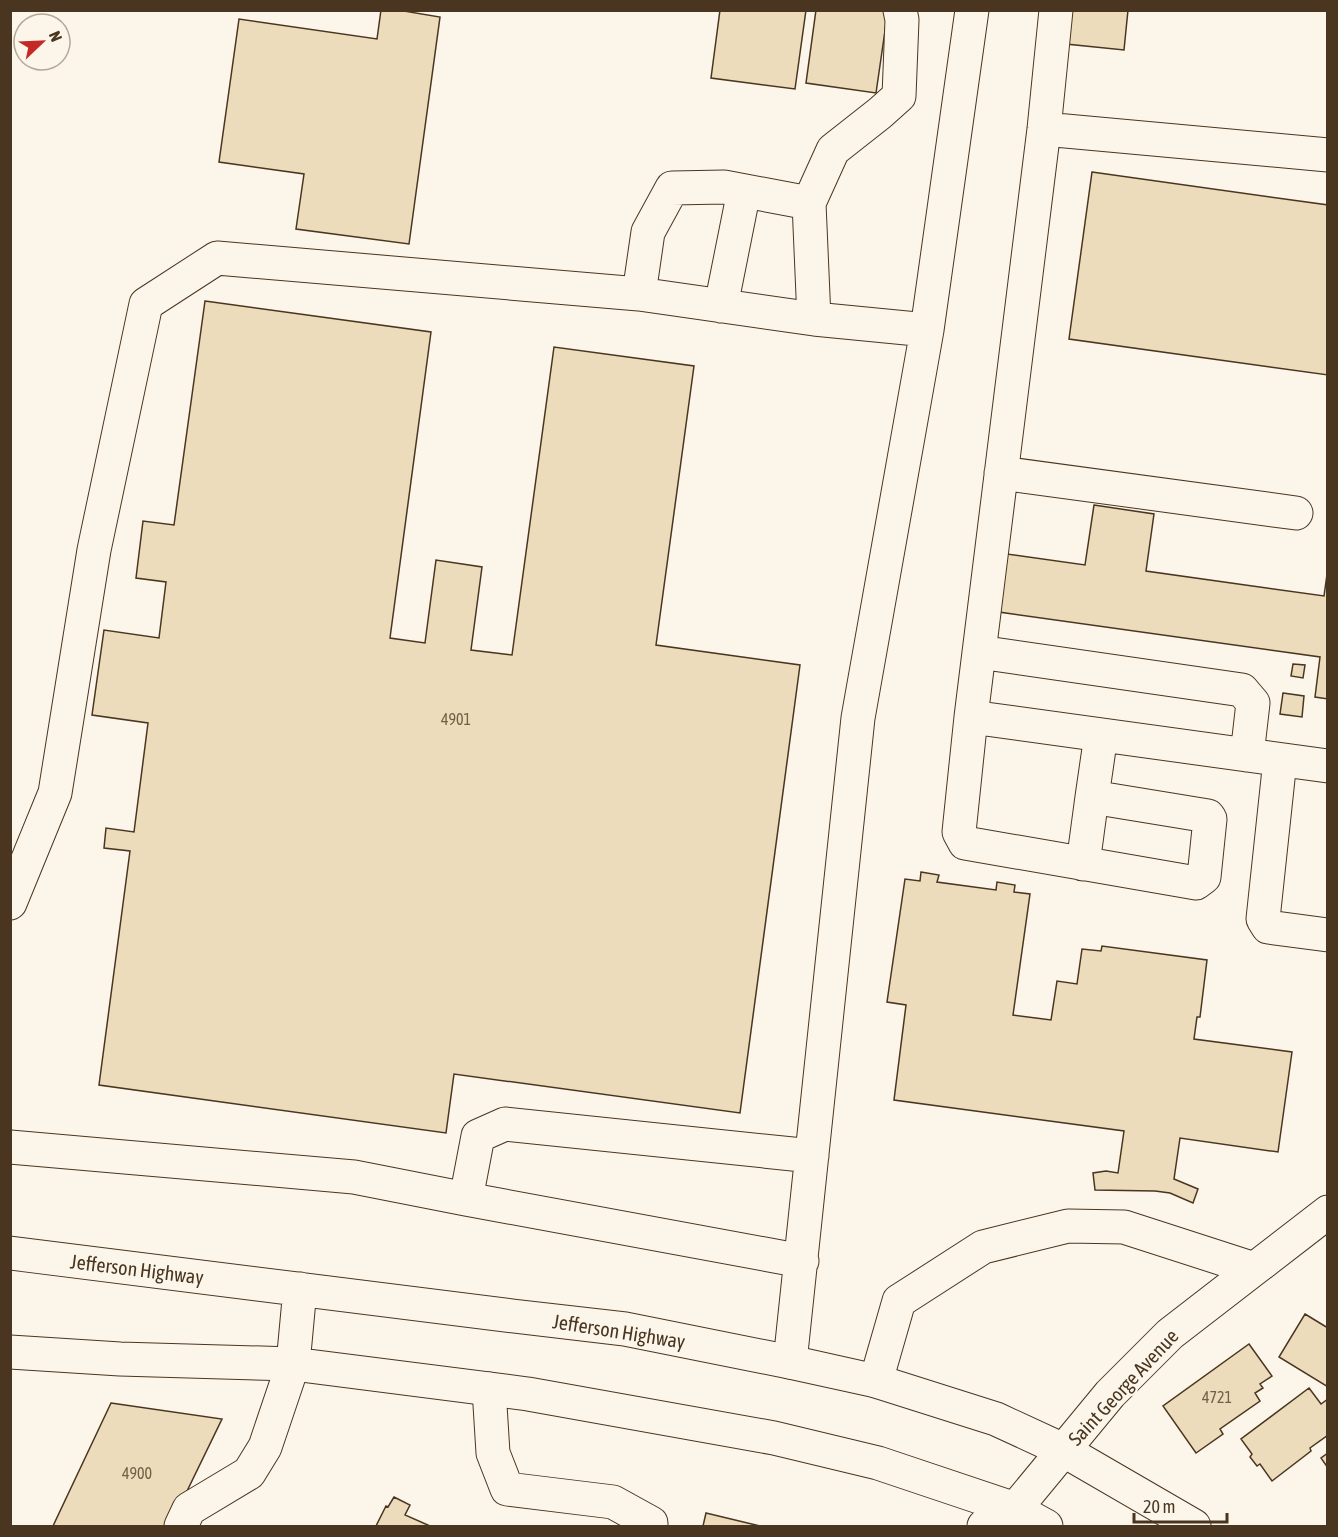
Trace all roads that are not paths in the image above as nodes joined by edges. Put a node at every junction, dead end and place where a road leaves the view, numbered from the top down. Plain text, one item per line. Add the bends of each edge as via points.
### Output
1 (900, 10) edge
2 (972, 10) edge
3 (1056, 10) edge
4 (1044, 129) junction
5 (1328, 155) edge
6 (744, 191) junction
7 (809, 203) junction
8 (639, 294) junction
9 (722, 306) junction
10 (814, 318) junction
11 (927, 330) junction
12 (1001, 473) junction
13 (1296, 513) dead end
14 (979, 652) junction
15 (971, 717) junction
16 (1101, 735) junction
17 (1247, 755) junction
18 (1280, 760) junction
19 (1328, 766) edge
20 (1092, 797) junction
21 (1083, 864) junction
22 (10, 903) edge
23 (1328, 935) edge
24 (10, 1147) edge
25 (812, 1156) junction
26 (466, 1200) junction
27 (1328, 1212) edge
28 (10, 1253) edge
29 (802, 1261) junction
30 (1254, 1269) junction
31 (300, 1290) junction
32 (10, 1352) edge
33 (790, 1362) junction
34 (293, 1364) junction
35 (876, 1381) junction
36 (489, 1389) junction
37 (1063, 1450) junction
38 (1015, 1509) junction
39 (181, 1527) edge
40 (651, 1527) edge
41 (984, 1527) edge
42 (1046, 1527) edge
43 (1194, 1527) edge

1 - 7 main road via 899,96 833,150
2 - 11 main road
3 - 4 main road
4 - 5 main road
4 - 12 main road
6 - 7 main road
6 - 8 main road via 724,187 672,188 648,232
6 - 9 main road
7 - 10 main road
8 - 9 main road
8 - 22 main road via 217,258 146,304 94,550 55,793
9 - 10 main road
10 - 11 main road
11 - 25 main road via 858,718
12 - 13 main road
12 - 14 main road
14 - 15 main road
14 - 17 main road via 1242,690 1253,703
15 - 16 main road
15 - 21 main road via 959,832 965,843
16 - 17 main road
16 - 20 main road
17 - 18 main road
18 - 19 main road
18 - 23 main road via 1263,919 1268,927
20 - 21 main road
20 - 21 main road via 1208,816 1204,877 1196,883
24 - 26 main road via 354,1177
25 - 26 main road via 505,1124 478,1136
25 - 29 main road
26 - 29 main road
27 - 30 main road, Saint George Avenue
28 - 31 main road, Jefferson Highway
29 - 33 main road
30 - 35 main road via 1124,1227 1068,1226 983,1247 899,1300
30 - 37 main road, Saint George Avenue via 1170,1334 1110,1394
31 - 33 main road, Jefferson Highway via 625,1329
31 - 34 main road
32 - 34 main road
33 - 35 main road, Jefferson Highway
34 - 36 main road
34 - 39 main road via 265,1447 249,1473 189,1509
35 - 37 main road, Jefferson Highway via 996,1419
36 - 38 main road via 774,1438 878,1462
36 - 40 main road via 493,1453 507,1489 613,1502 651,1523
37 - 38 main road, Saint George Avenue
37 - 43 main road, Jefferson Highway
38 - 41 main road, Saint George Avenue
38 - 42 main road

